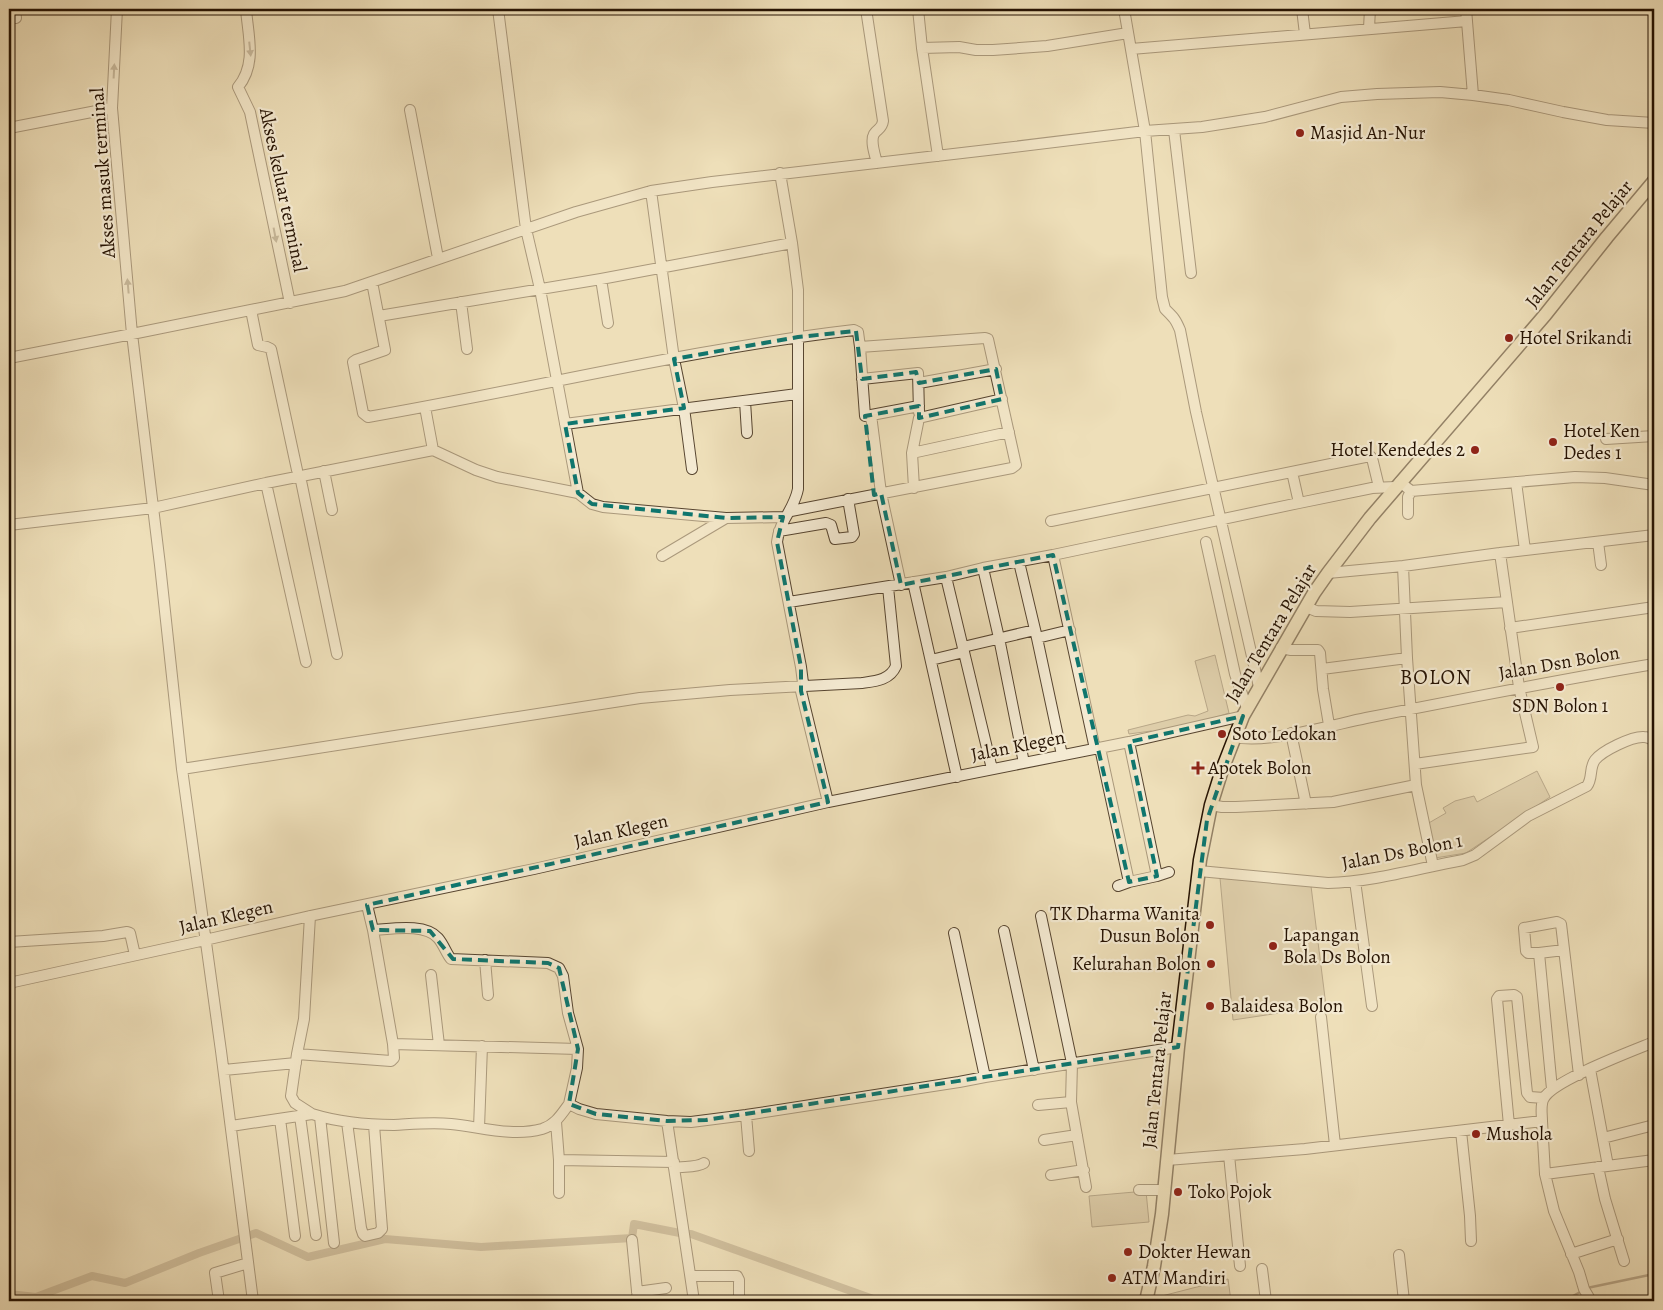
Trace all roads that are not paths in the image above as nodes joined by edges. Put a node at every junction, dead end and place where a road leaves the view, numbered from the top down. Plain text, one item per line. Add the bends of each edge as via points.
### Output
1 (117, 9) edge
2 (246, 9) edge
3 (498, 9) edge
4 (866, 9) edge
5 (918, 9) edge
6 (1124, 9) edge
7 (1302, 9) edge
8 (1370, 9) edge
9 (1466, 9) edge
10 (1467, 21) junction
11 (1369, 28) junction
12 (1128, 33) junction
13 (1306, 34) junction
14 (922, 48) junction
15 (1131, 49) junction
16 (1473, 95) junction
17 (112, 108) junction
18 (410, 110) dead end
19 (1654, 123) edge
20 (9, 128) edge
21 (1174, 130) junction
22 (1145, 131) junction
23 (938, 156) junction
24 (877, 163) junction
25 (780, 174) junction
26 (1654, 181) edge
27 (651, 191) junction
28 (526, 229) junction
29 (792, 243) junction
30 (438, 258) junction
31 (663, 268) junction
32 (1191, 273) dead end
33 (601, 279) junction
34 (372, 282) junction
35 (540, 289) junction
36 (290, 302) junction
37 (461, 302) junction
38 (251, 310) junction
39 (379, 316) junction
40 (608, 323) dead end
41 (132, 334) junction
42 (798, 337) junction
43 (860, 347) junction
44 (466, 349) dead end
45 (9, 358) edge
46 (674, 359) junction
47 (996, 369) junction
48 (862, 379) junction
49 (558, 381) junction
50 (919, 384) junction
51 (797, 394) junction
52 (1002, 399) junction
53 (745, 401) junction
54 (919, 406) junction
55 (425, 407) junction
56 (684, 408) junction
57 (868, 416) junction
58 (919, 418) junction
59 (565, 424) junction
60 (1009, 432) junction
61 (748, 433) dead end
62 (1654, 436) edge
63 (1606, 439) dead end
64 (433, 450) junction
65 (912, 454) junction
66 (692, 469) dead end
67 (324, 472) junction
68 (1292, 472) junction
69 (299, 473) junction
70 (1516, 482) junction
71 (266, 483) junction
72 (1397, 484) junction
73 (1654, 486) edge
74 (914, 488) junction
75 (1214, 488) junction
76 (1379, 488) junction
77 (1411, 491) junction
78 (578, 493) junction
79 (877, 494) junction
80 (1654, 496) edge
81 (848, 499) junction
82 (1299, 503) junction
83 (1654, 503) edge
84 (153, 508) junction
85 (332, 510) dead end
86 (788, 514) junction
87 (1408, 514) dead end
88 (726, 518) junction
89 (1222, 520) junction
90 (1051, 521) dead end
91 (9, 525) edge
92 (779, 531) junction
93 (1654, 535) edge
94 (1206, 542) dead end
95 (1598, 542) junction
96 (1525, 550) junction
97 (1500, 553) junction
98 (1053, 555) junction
99 (662, 556) dead end
100 (1019, 562) junction
101 (1602, 565) dead end
102 (1403, 566) junction
103 (983, 568) junction
104 (1328, 572) junction
105 (946, 577) junction
106 (913, 582) junction
107 (901, 585) junction
108 (888, 587) junction
109 (789, 602) junction
110 (1507, 602) junction
111 (1306, 607) junction
112 (1654, 607) edge
113 (1404, 608) junction
114 (1510, 628) junction
115 (1070, 630) junction
116 (1036, 634) junction
117 (999, 638) junction
118 (1282, 648) junction
119 (964, 650) junction
120 (336, 654) dead end
121 (1407, 658) junction
122 (931, 660) junction
123 (306, 662) dead end
124 (1654, 664) edge
125 (1322, 669) junction
126 (802, 686) junction
127 (1259, 687) junction
128 (1518, 687) junction
129 (1411, 709) junction
130 (1245, 712) junction
131 (1329, 725) junction
132 (1292, 733) junction
133 (1235, 737) junction
134 (1654, 741) edge
135 (1129, 742) junction
136 (1098, 748) junction
137 (1062, 755) junction
138 (1024, 763) junction
139 (1415, 764) junction
140 (182, 769) junction
141 (992, 769) junction
142 (957, 776) junction
143 (1416, 785) junction
144 (828, 802) junction
145 (1306, 804) junction
146 (1210, 805) junction
147 (1433, 866) junction
148 (1199, 870) junction
149 (1169, 872) dead end
150 (1157, 876) junction
151 (1355, 881) junction
152 (1129, 882) junction
153 (1118, 886) dead end
154 (367, 905) junction
155 (310, 916) junction
156 (1041, 916) dead end
157 (373, 930) junction
158 (1004, 931) dead end
159 (954, 933) dead end
160 (205, 940) junction
161 (9, 942) edge
162 (1564, 950) junction
163 (1538, 953) junction
164 (135, 955) junction
165 (485, 960) junction
166 (432, 975) dead end
167 (9, 983) edge
168 (488, 995) dead end
169 (1372, 1006) dead end
170 (1321, 1017) dead end
171 (1654, 1042) edge
172 (393, 1044) junction
173 (439, 1045) junction
174 (482, 1046) junction
175 (1178, 1047) junction
176 (578, 1049) junction
177 (297, 1058) junction
178 (1072, 1063) junction
179 (1590, 1069) junction
180 (224, 1070) junction
181 (1034, 1070) junction
182 (1579, 1075) junction
183 (985, 1076) junction
184 (1552, 1089) junction
185 (1544, 1098) junction
186 (1071, 1102) junction
187 (569, 1104) junction
188 (1038, 1106) dead end
189 (316, 1115) junction
190 (746, 1115) junction
191 (300, 1116) junction
192 (280, 1119) junction
193 (667, 1121) junction
194 (1542, 1121) junction
195 (347, 1122) junction
196 (556, 1122) junction
197 (1654, 1124) edge
198 (374, 1125) junction
199 (1509, 1125) junction
200 (231, 1126) junction
201 (479, 1128) junction
202 (1461, 1131) junction
203 (1077, 1135) junction
204 (1603, 1138) junction
205 (1044, 1140) dead end
206 (1335, 1145) junction
207 (749, 1151) dead end
208 (1229, 1155) junction
209 (559, 1160) junction
210 (1167, 1160) junction
211 (1654, 1160) edge
212 (704, 1163) dead end
213 (674, 1165) junction
214 (1603, 1166) junction
215 (1084, 1170) junction
216 (1545, 1174) junction
217 (1051, 1175) dead end
218 (1086, 1188) dead end
219 (1139, 1190) dead end
220 (1164, 1190) junction
221 (559, 1193) dead end
222 (316, 1235) dead end
223 (295, 1236) dead end
224 (632, 1240) dead end
225 (1618, 1240) junction
226 (1472, 1241) dead end
227 (334, 1243) dead end
228 (1571, 1254) junction
229 (1399, 1255) dead end
230 (1624, 1262) dead end
231 (248, 1263) junction
232 (1240, 1266) dead end
233 (1262, 1269) dead end
234 (691, 1276) junction
235 (666, 1288) dead end
236 (638, 1297) edge
237 (1590, 1300) edge
238 (219, 1301) edge
239 (253, 1301) edge
240 (690, 1301) edge
241 (694, 1301) edge
242 (739, 1301) edge
243 (1146, 1301) edge
244 (1266, 1301) edge
245 (1404, 1301) edge

17 -> 1 street, Akses masuk terminal
2 -> 36 street, Akses keluar terminal via 251,59 238,87 250,112
3 - 28 street
4 - 24 street via 883,121 873,139
5 - 14 street
6 - 12 street
7 - 13 street
8 - 11 street
9 - 10 street
10 - 11 street
10 - 16 street
11 - 13 street
12 - 14 street via 1048,46 993,50
12 - 15 street
13 - 15 street
14 - 23 street
15 - 22 street
16 - 19 street via 1607,120
16 - 21 street via 1401,92 1340,97 1265,117
17 - 20 street
41 -> 17 street, Akses masuk terminal
18 - 30 street
21 - 22 street
21 - 32 street
22 - 23 street
22 - 75 street via 1162,297 1165,309 1176,319 1180,330
23 - 24 street
24 - 25 street
25 - 27 street
25 - 29 street
26 - 72 main road, Jalan Tentara Pelajar via 1539,322
27 - 28 street
27 - 31 street
28 - 30 street
28 - 35 street
29 - 31 street
29 - 42 street via 798,290
30 - 34 street
31 - 33 street
31 - 46 street
33 - 35 street
33 - 40 street
34 - 36 street
34 - 39 street
35 - 37 street
35 - 49 street
36 - 38 street
37 - 39 street
37 - 44 street
38 - 41 street
38 - 69 street via 258,345 271,349
39 - 55 street via 385,350 354,362 363,413 368,417
41 - 45 street
41 - 84 street, Akses masuk terminal
42 - 43 street via 856,330
42 - 46 street
42 - 51 street
43 - 47 street via 984,338 990,342
43 - 48 street
46 - 49 street
46 - 56 street
47 - 50 street
47 - 52 street
48 - 50 street via 916,372
48 - 57 street
49 - 55 street
49 - 59 street
50 - 54 street
51 - 53 street
51 - 86 street via 798,490
52 - 58 street
52 - 60 street
53 - 56 street
53 - 61 street
54 - 57 street
54 - 58 street
55 - 64 street
56 - 59 street
56 - 66 street
57 - 79 street
58 - 65 street
59 - 78 street
60 - 65 street
60 - 74 street via 1015,466
62 - 63 street
64 - 67 street
64 - 78 street via 496,477
65 - 74 street
67 - 69 street
67 - 85 street
68 - 75 street
68 - 76 street via 1371,456
68 - 82 street
69 - 71 street
69 - 120 street
70 - 73 street via 1591,477
70 - 77 street
70 - 96 street
71 - 84 street
71 - 123 street
72 - 76 street
72 - 77 street
72 - 104 main road, Jalan Tentara Pelajar
74 - 79 street
75 - 89 street
75 - 90 street
76 - 82 street
77 - 87 street
78 - 88 street via 603,508
79 - 81 street
79 - 107 street
80 - 83 street
81 - 86 street
81 - 92 street via 852,537 835,539 830,524 826,523
82 - 89 street
84 - 91 street
84 - 140 street, Akses masuk terminal
86 - 88 street
86 - 92 street
88 - 99 street
89 - 98 street
89 - 127 street
92 - 109 street via 777,542
93 - 95 street
94 - 130 street
95 - 96 street
95 - 101 street
96 - 97 street
97 - 102 street
97 - 110 street
98 - 100 street
98 - 115 street
100 - 103 street
100 - 116 street
102 - 104 street
102 - 113 street
103 - 105 street
103 - 117 street
104 - 111 main road, Jalan Tentara Pelajar
105 - 106 street
105 - 119 street
106 - 107 street
106 - 122 street
107 - 108 street
108 - 109 street
108 - 126 street via 896,666 892,674 862,683
109 - 126 street
110 - 113 street
110 - 114 street
111 - 113 street via 1316,611 1350,612
111 - 118 main road, Jalan Tentara Pelajar
112 - 114 street
113 - 121 street
114 - 128 street
115 - 116 street
115 - 136 street
116 - 117 street
116 - 137 street
117 - 119 street
117 - 138 street
118 - 125 street via 1318,650
118 - 127 main road, Jalan Tentara Pelajar
119 - 122 street
119 - 141 street
121 - 125 street
121 - 129 street
122 - 142 street
124 - 128 street, Jalan Dsn Bolon
125 - 131 street
126 - 140 street via 640,698
126 - 144 street
127 - 130 main road, Jalan Tentara Pelajar
128 - 129 street, Jalan Dsn Bolon
128 - 139 street via 1533,747
129 - 131 street, Jalan Dsn Bolon
129 - 139 street
130 - 133 main road, Jalan Tentara Pelajar
130 - 135 street, Jalan Klegen
131 - 132 street, Jalan Dsn Bolon
132 - 133 street, Jalan Dsn Bolon via 1247,740
132 - 145 street
133 - 146 main road, Jalan Tentara Pelajar
134 - 147 street, Jalan Ds Bolon 1 via 1646,737 1630,739 1600,755 1592,765 1587,786 1528,816 1470,858
135 - 136 street, Jalan Klegen
135 - 150 street
136 - 137 street, Jalan Klegen
136 - 152 street
137 - 138 street, Jalan Klegen
138 - 141 street, Jalan Klegen
139 - 143 street
140 - 160 street, Akses masuk terminal
141 - 142 street, Jalan Klegen
142 - 144 street, Jalan Klegen
143 - 145 street
143 - 147 street
144 - 154 street, Jalan Klegen
145 - 146 street
146 - 148 main road, Jalan Tentara Pelajar
147 - 151 street, Jalan Ds Bolon 1
148 - 151 street, Jalan Ds Bolon 1 via 1328,883
148 - 175 main road, Jalan Tentara Pelajar
149 - 150 street
150 - 152 street
151 - 169 street
152 - 153 street
154 - 155 street, Jalan Klegen
154 - 157 street
155 - 160 street, Jalan Klegen
155 - 177 street via 304,1019
156 - 178 street
157 - 165 street via 427,930 438,938 451,959
157 - 172 street
158 - 181 street
159 - 183 street
160 - 164 street, Jalan Klegen
160 - 180 street, Akses masuk terminal
161 - 164 street via 127,932 132,936
162 - 163 street
162 - 163 street via 1562,925 1558,922 1524,928 1526,951
162 - 182 street
163 - 184 street
164 - 167 street, Jalan Klegen
165 - 168 street
165 - 176 street via 548,963 559,968
166 - 173 street
170 - 206 street
171 - 179 street
172 - 173 street
172 - 177 street via 391,1061
173 - 174 street
174 - 176 street
174 - 201 street
175 - 178 street
175 - 210 main road, Jalan Tentara Pelajar
176 - 187 street
177 - 180 street
177 - 189 street via 292,1098 294,1103
178 - 181 street
178 - 186 street
179 - 182 street
179 - 204 street
180 - 200 street, Akses masuk terminal
181 - 183 street
182 - 184 street
183 - 190 street
184 - 185 street
185 - 194 street
185 - 199 street via 1530,1097 1527,1093 1517,997 1499,996
186 - 188 street
186 - 203 street
187 - 193 street via 596,1114
187 - 196 street
189 - 191 street
189 - 195 street
189 - 227 street
190 - 193 street via 690,1122
190 - 207 street
191 - 192 street
191 - 222 street
192 - 200 street
192 - 223 street
193 - 213 street
194 - 199 street
194 - 216 street
195 - 198 street
195 - 198 street via 361,1228 365,1236 382,1229
196 - 201 street via 535,1130
196 - 209 street
197 - 204 street
198 - 201 street via 450,1124
199 - 202 street
200 - 231 street, Akses masuk terminal
202 - 206 street
202 - 226 street
203 - 205 street
203 - 215 street
204 - 214 street
206 - 208 street
208 - 210 street
208 - 232 street
209 - 213 street
209 - 221 street
210 - 220 main road, Jalan Tentara Pelajar
211 - 214 street
212 - 213 street via 699,1166
213 - 234 street
214 - 216 street
214 - 225 street via 1605,1199
215 - 217 street
215 - 218 street
216 - 228 street via 1554,1211
219 - 220 street
220 - 243 main road, Jalan Tentara Pelajar
224 - 236 street
225 - 228 street
225 - 230 street
228 - 237 street
229 - 245 street
231 - 238 street via 215,1273
231 - 239 street, Akses masuk terminal
233 - 244 street
234 - 241 street
234 - 242 street via 737,1276
235 - 236 street
240 - 241 street

